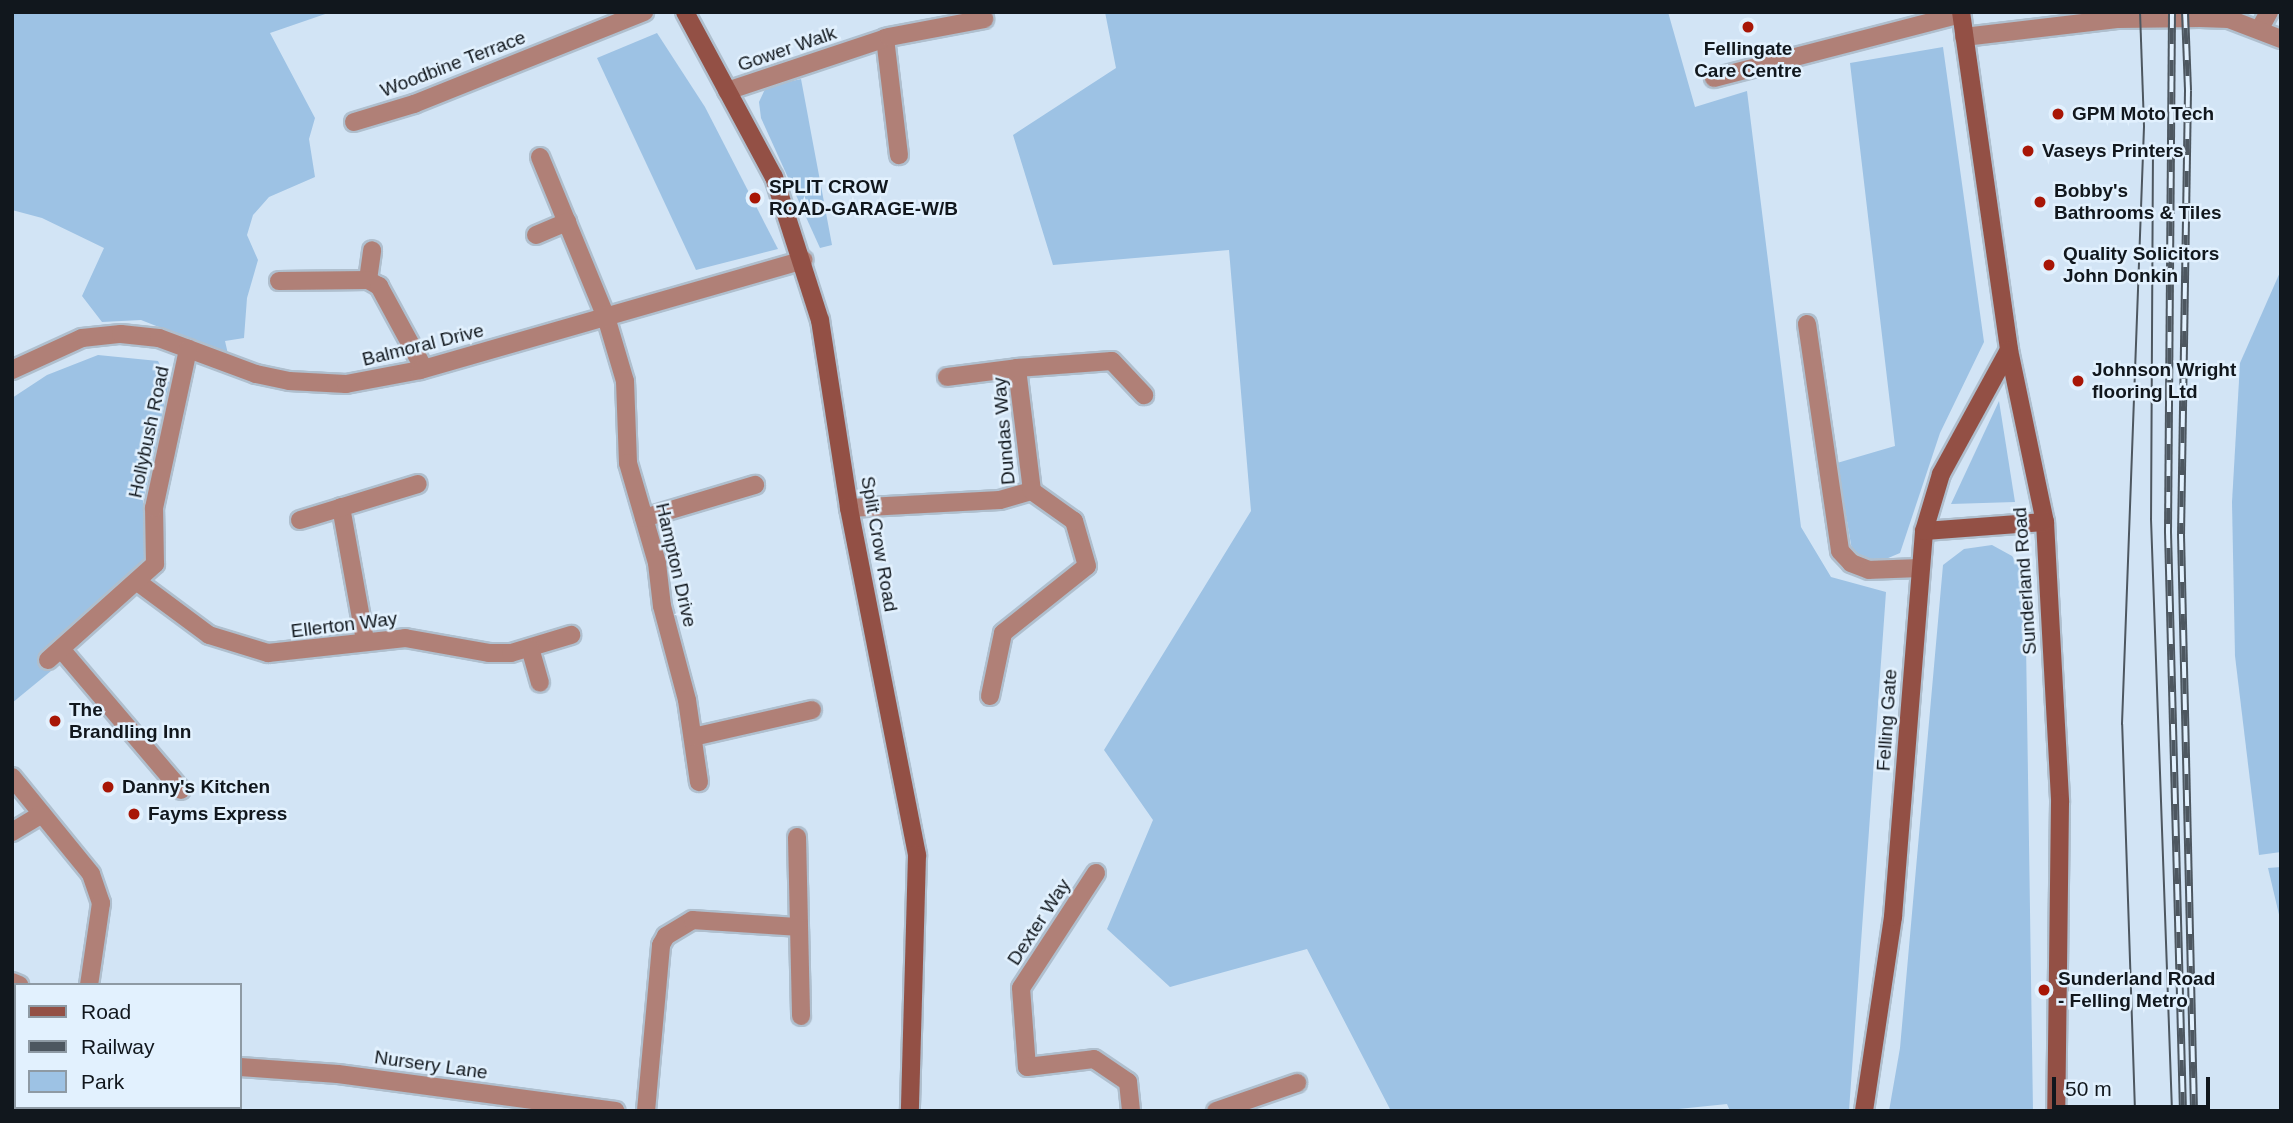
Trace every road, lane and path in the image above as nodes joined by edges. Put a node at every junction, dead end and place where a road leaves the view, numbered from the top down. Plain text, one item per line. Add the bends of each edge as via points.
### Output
1 (644, 12) edge
2 (685, 12) edge
3 (2269, 12) edge
4 (1961, 13) edge
5 (984, 19) dead end
6 (2259, 30) junction
7 (1964, 37) junction
8 (884, 38) junction
9 (2281, 39) edge
10 (1714, 78) dead end
11 (727, 91) junction
12 (355, 122) dead end
13 (899, 155) dead end
14 (540, 157) dead end
15 (567, 222) junction
16 (536, 235) dead end
17 (372, 250) dead end
18 (804, 260) junction
19 (368, 280) junction
20 (279, 281) dead end
21 (606, 317) junction
22 (1807, 324) dead end
23 (188, 349) junction
24 (2009, 349) junction
25 (1017, 368) junction
26 (13, 369) edge
27 (424, 369) junction
28 (947, 377) dead end
29 (1144, 395) dead end
30 (418, 484) dead end
31 (755, 485) dead end
32 (1032, 491) junction
33 (341, 507) junction
34 (849, 508) junction
35 (644, 518) junction
36 (300, 520) dead end
37 (2045, 522) junction
38 (1924, 531) junction
39 (1919, 568) junction
40 (139, 583) junction
41 (570, 635) dead end
42 (365, 640) junction
43 (530, 648) junction
44 (540, 683) dead end
45 (990, 696) dead end
46 (812, 710) dead end
47 (692, 737) junction
48 (12, 777) edge
49 (699, 782) dead end
50 (181, 790) dead end
51 (42, 814) junction
52 (12, 832) edge
53 (797, 837) dead end
54 (1096, 873) dead end
55 (799, 927) junction
56 (89, 983) edge
57 (801, 1016) dead end
58 (242, 1067) edge
59 (1297, 1083) dead end
60 (616, 1111) edge
61 (646, 1111) edge
62 (910, 1111) edge
63 (1130, 1111) edge
64 (1216, 1111) edge
65 (1864, 1111) edge
66 (2056, 1111) edge

1 - 12 street, Woodbine Terrace via 414,104
2 - 11 street, Split Crow Road
3 - 6 street
4 - 7 street, Sunderland Road
4 - 10 street
5 - 8 street, Gower Walk
6 - 7 street via 2229,19 2117,19
6 - 9 street
7 - 24 street, Sunderland Road
8 - 11 street, Gower Walk
8 - 13 street
11 - 18 street, Split Crow Road via 774,177
14 - 15 street, Hampton Drive
15 - 16 street
15 - 21 street, Hampton Drive
17 - 19 street
18 - 21 street, Balmoral Drive
18 - 34 street, Split Crow Road via 820,320
19 - 20 street
19 - 27 street via 386,296
21 - 27 street, Balmoral Drive
21 - 35 street, Hampton Drive via 625,382 628,463
22 - 39 street via 1840,551 1851,563 1869,570
23 - 26 street, Balmoral Drive via 146,337 82,338
23 - 27 street, Balmoral Drive via 289,381 346,384
23 - 40 street, Hollybush Road via 154,508 158,554 150,573
24 - 37 street, Sunderland Road
24 - 38 street, Felling Gate via 1941,474
25 - 28 street
25 - 29 street, Dundas Way via 1112,361
25 - 32 street, Dundas Way
30 - 33 street
31 - 35 street
32 - 34 street, Dundas Way via 1000,500
32 - 45 street via 1074,521 1087,566 1003,633
33 - 36 street
33 - 42 street
34 - 62 street, Split Crow Road via 917,855
35 - 47 street, Hampton Drive
37 - 38 street
37 - 66 street, Sunderland Road via 2060,803
38 - 39 street, Felling Gate
39 - 65 street, Felling Gate via 1893,917
40 - 42 street, Ellerton Way via 209,635 248,650 291,653
40 - 50 street, Hollybush Road via 54,655
41 - 43 street, Ellerton Way
42 - 43 street, Ellerton Way via 428,640 489,653
43 - 44 street
46 - 47 street
47 - 49 street, Hampton Drive
48 - 51 street
51 - 52 street
51 - 56 street via 89,869 101,903
53 - 55 street
54 - 63 street, Dexter Way via 1021,988 1027,1067 1094,1059 1128,1082
55 - 57 street
55 - 61 street via 693,920 666,936 661,945
58 - 60 street, Nursery Lane via 338,1073
59 - 64 street

